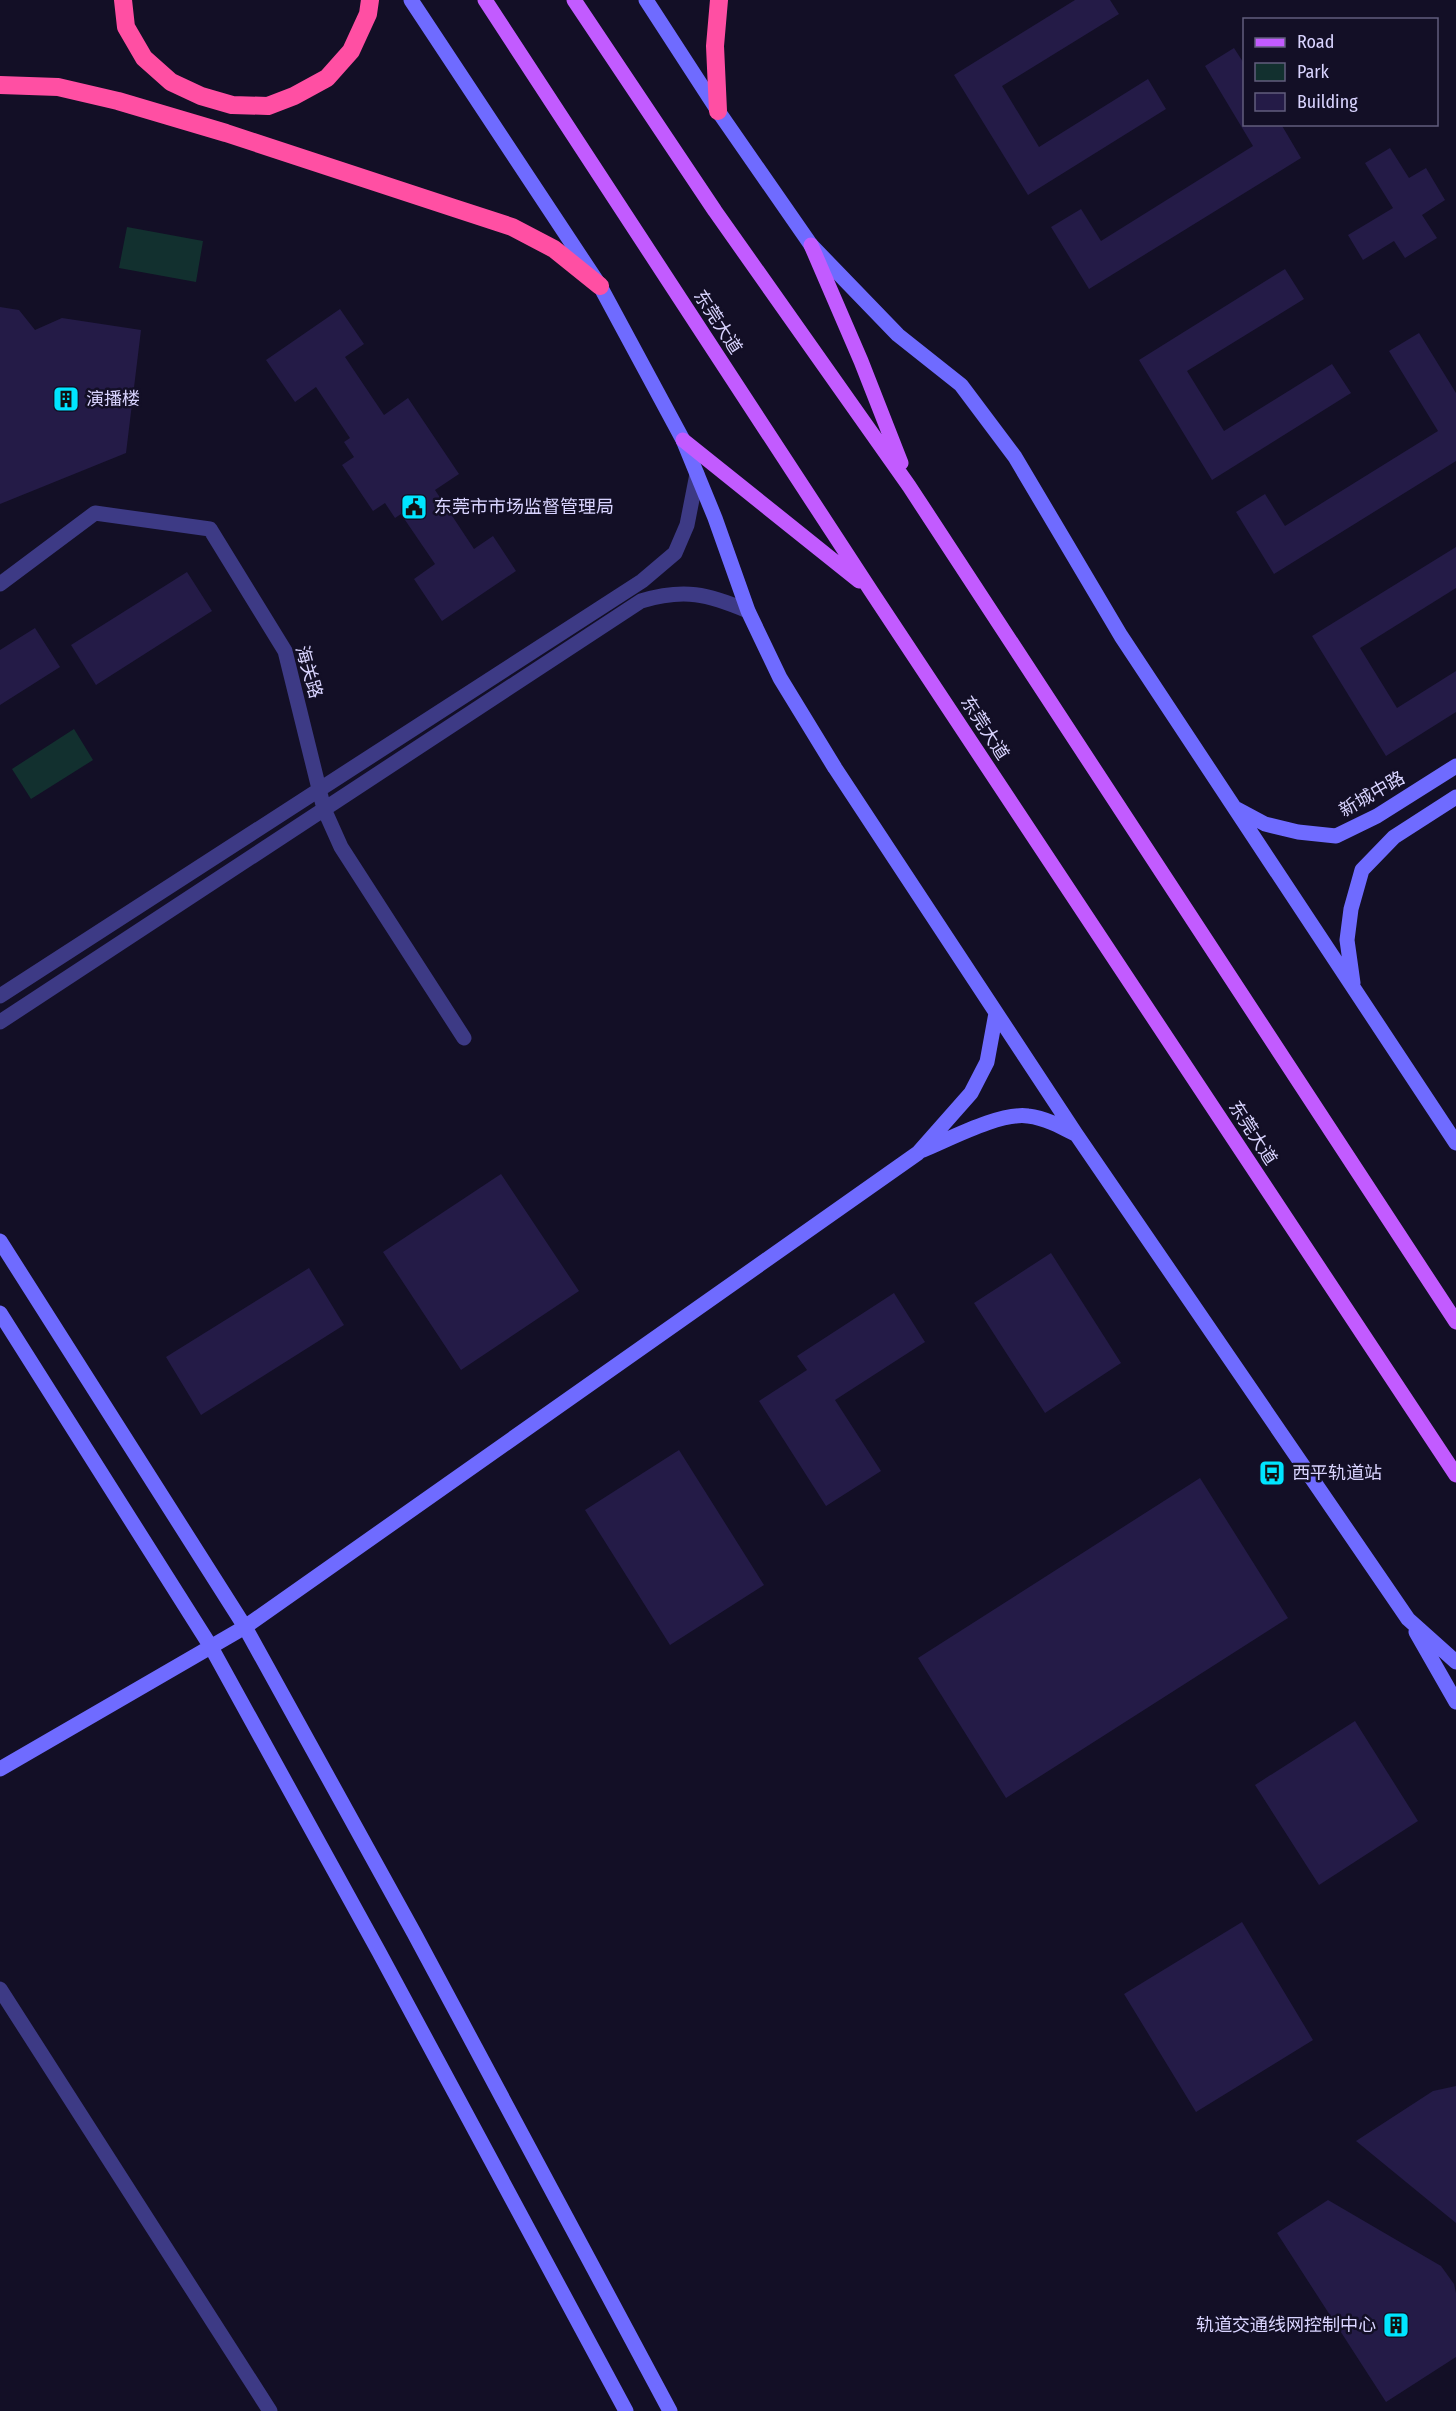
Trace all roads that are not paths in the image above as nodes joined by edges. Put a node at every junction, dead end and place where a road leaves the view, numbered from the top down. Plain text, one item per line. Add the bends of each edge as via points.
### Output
1 (123, 0) edge
2 (370, 0) edge
3 (411, 0) edge
4 (485, 0) edge
5 (574, 0) edge
6 (646, 0) edge
7 (719, 0) edge
8 (0, 85) edge
9 (718, 111) junction
10 (811, 245) junction
11 (600, 286) junction
12 (683, 440) junction
13 (697, 474) junction
14 (909, 486) junction
15 (0, 584) edge
16 (871, 591) junction
17 (748, 611) junction
18 (1456, 766) edge
19 (320, 789) junction
20 (1456, 797) edge
21 (1234, 807) junction
22 (324, 809) junction
23 (1353, 986) junction
24 (0, 996) edge
25 (996, 1013) junction
26 (0, 1022) edge
27 (464, 1038) dead end
28 (1076, 1134) junction
29 (1456, 1143) edge
30 (918, 1153) junction
31 (0, 1241) edge
32 (0, 1313) edge
33 (1456, 1322) edge
34 (1456, 1475) edge
35 (1408, 1619) junction
36 (245, 1628) junction
37 (211, 1647) junction
38 (1456, 1662) edge
39 (1456, 1702) edge
40 (0, 1769) edge
41 (0, 1989) edge
42 (270, 2411) edge
43 (626, 2411) edge
44 (670, 2411) edge

1 - 2 highway via 126,27 138,48 171,82 232,105 268,106 327,78 351,51 368,14
3 - 11 street
4 - 16 main road, 东莞大道
5 - 14 main road via 715,211
6 - 9 street
7 - 9 highway via 715,46
8 - 11 highway via 58,87 118,101 512,227 554,249
9 - 10 street
10 - 14 main road
10 - 21 street via 898,335 961,385 1015,457 1121,636
11 - 12 street
12 - 13 street
12 - 16 main road
13 - 17 street
13 - 19 street via 687,525 675,553 642,581
14 - 33 main road
15 - 19 street, 海关路 via 95,513 210,529 285,651
16 - 34 main road, 东莞大道
17 - 22 street via 718,598 688,593 641,601
17 - 25 street via 798,708
18 - 21 street, 新城中路 via 1377,816 1336,836 1265,824
19 - 22 street, 海关路
19 - 24 street
20 - 23 street via 1394,837 1362,870 1347,940
21 - 23 street
22 - 26 street
22 - 27 street, 海关路 via 341,847
23 - 29 street
25 - 28 street
25 - 30 street via 987,1062 971,1093
28 - 30 street via 1026,1115 994,1120
28 - 35 street
30 - 36 street
31 - 36 street
32 - 37 street
35 - 38 street
35 - 39 street
36 - 37 street
36 - 44 street via 414,1933
37 - 40 street
37 - 43 street
41 - 42 street

